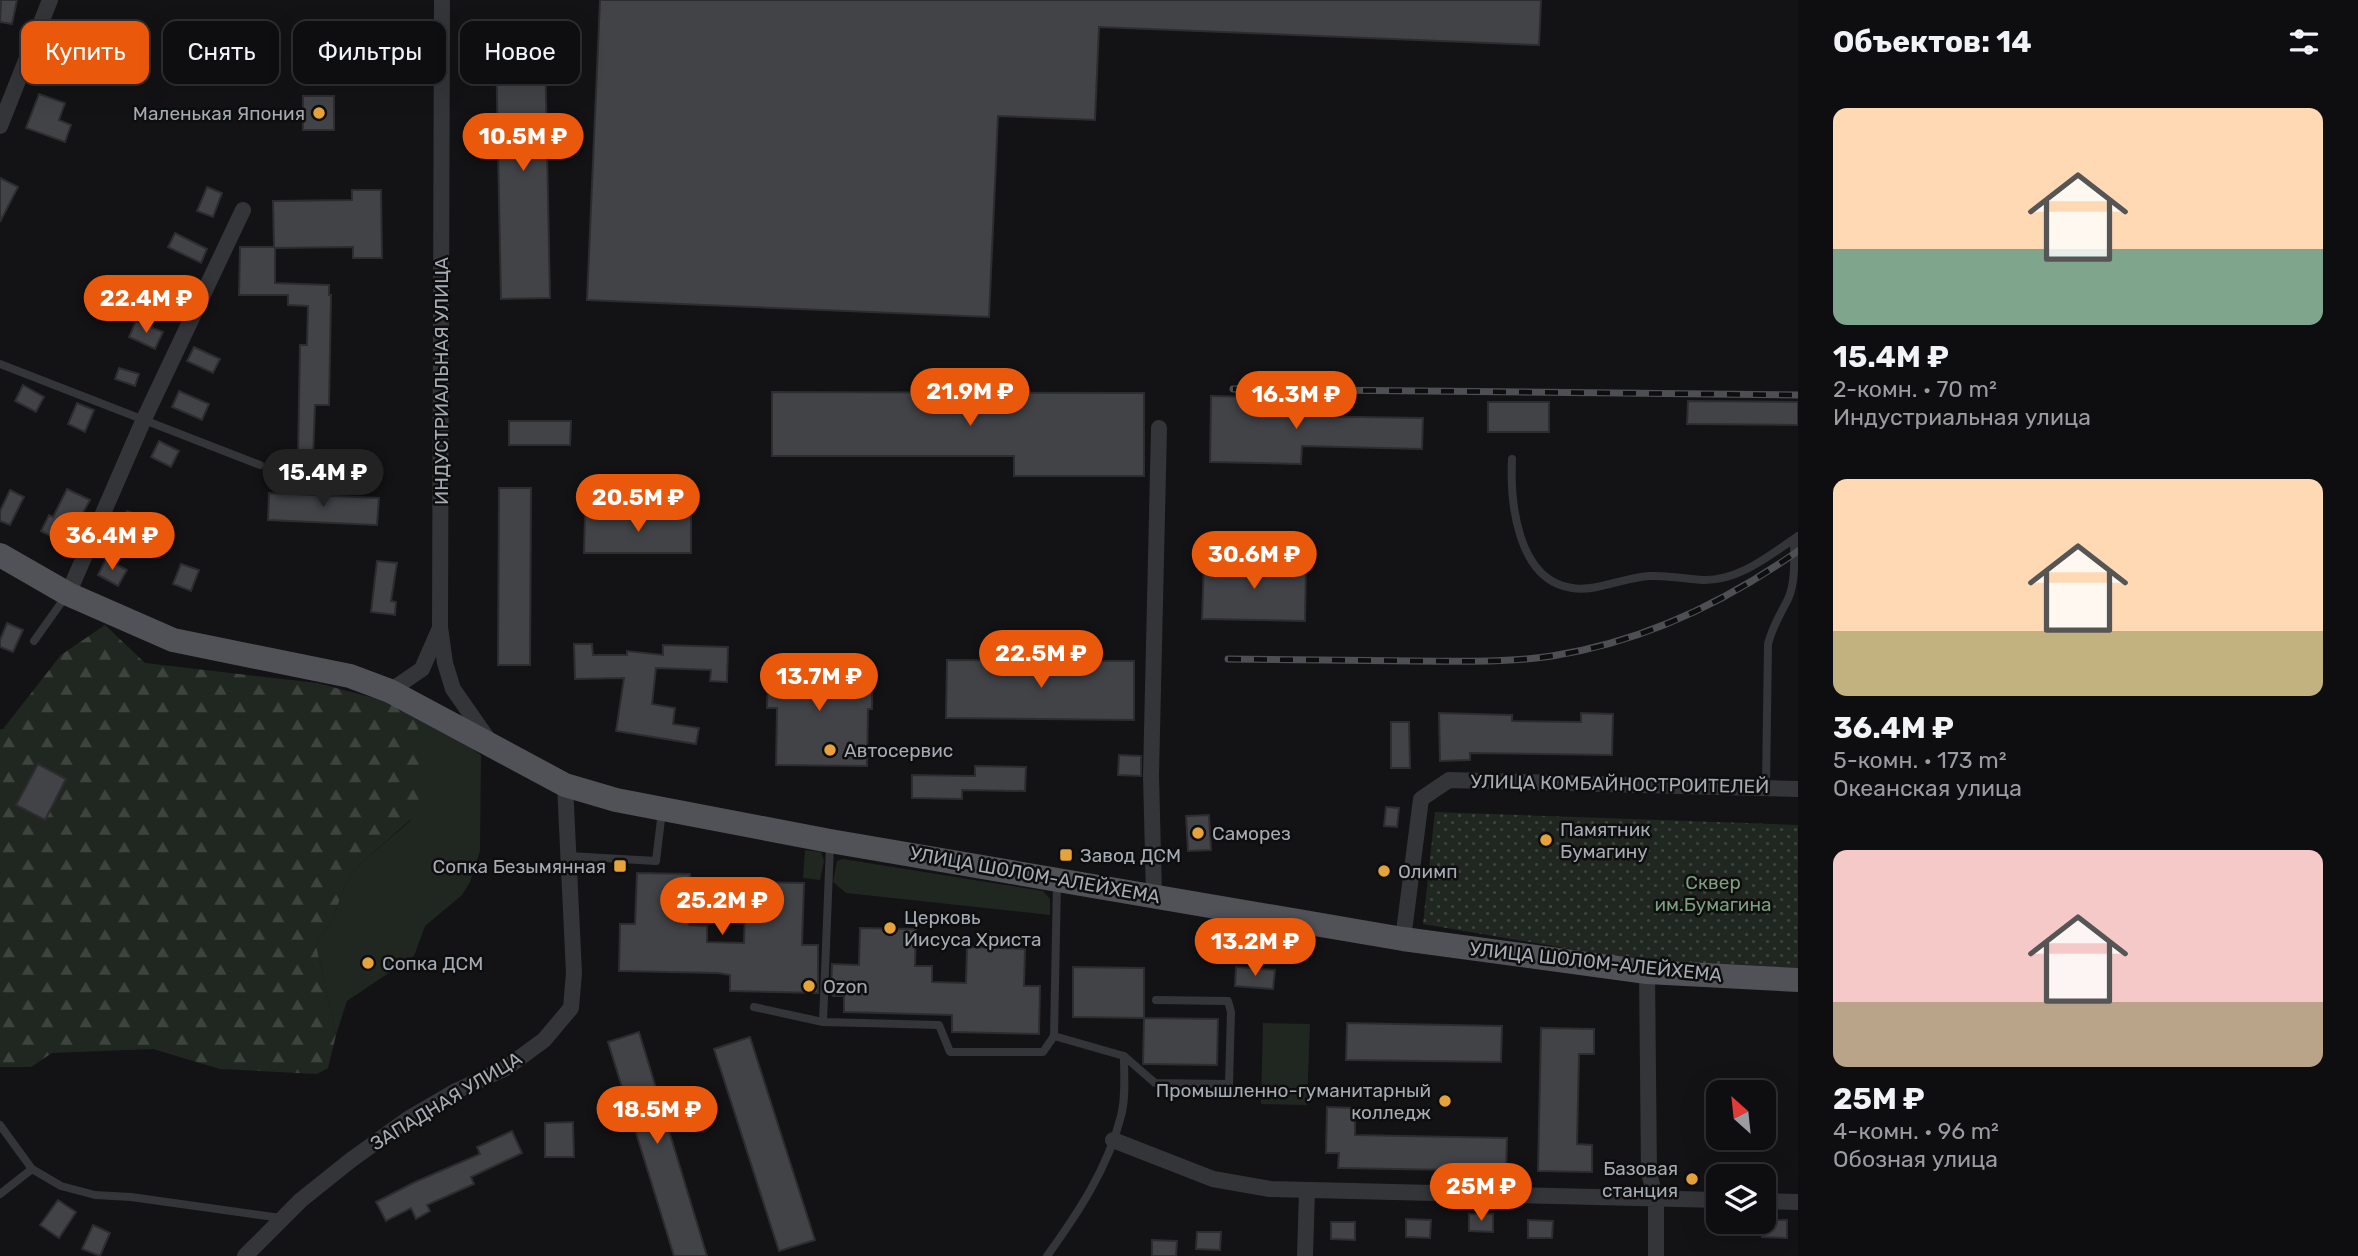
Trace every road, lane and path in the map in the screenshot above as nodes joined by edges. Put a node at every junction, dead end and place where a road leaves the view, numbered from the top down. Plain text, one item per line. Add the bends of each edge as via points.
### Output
1 (50, 0) edge
2 (442, 0) edge
3 (0, 126) edge
4 (243, 210) dead end
5 (0, 364) edge
6 (144, 419) junction
7 (1159, 428) dead end
8 (1512, 459) dead end
9 (260, 465) dead end
10 (1796, 537) edge
11 (0, 555) edge
12 (68, 594) junction
13 (440, 627) junction
14 (34, 641) dead end
15 (390, 691) junction
16 (493, 747) junction
17 (565, 785) junction
18 (1766, 787) junction
19 (1798, 789) edge
20 (662, 809) junction
21 (830, 841) junction
22 (569, 856) junction
23 (1057, 879) junction
24 (1154, 895) junction
25 (1403, 939) junction
26 (1647, 972) junction
27 (1798, 980) edge
28 (1156, 1000) dead end
29 (754, 1007) dead end
30 (823, 1022) junction
31 (1054, 1036) junction
32 (1124, 1056) junction
33 (0, 1125) edge
34 (1113, 1140) junction
35 (32, 1169) junction
36 (1307, 1191) junction
37 (0, 1194) edge
38 (1656, 1199) junction
39 (1706, 1200) edge
40 (1776, 1201) edge
41 (1798, 1202) edge
42 (281, 1219) junction
43 (245, 1256) edge
44 (1047, 1256) edge
45 (1305, 1256) edge
46 (1656, 1256) edge

1 - 3 street
2 - 13 street, ИНДУСТРИАЛЬНАЯ УЛИЦА
4 - 6 street
5 - 6 lane
6 - 9 lane
6 - 12 street
7 - 24 street via 1151,775
8 - 10 lane via 1514,510 1526,551 1550,579 1571,588 1653,575 1719,579 1754,566
10 - 18 lane via 1792,585 1768,645
11 - 12 main road, УЛИЦА ШОЛОМ-АЛЕЙХЕМА
12 - 14 lane
12 - 15 main road, УЛИЦА ШОЛОМ-АЛЕЙХЕМА via 173,640 350,676
13 - 15 street via 422,669
13 - 16 street, ИНДУСТРИАЛЬНАЯ УЛИЦА via 453,689
15 - 16 main road, УЛИЦА ШОЛОМ-АЛЕЙХЕМА
16 - 17 main road, УЛИЦА ШОЛОМ-АЛЕЙХЕМА
17 - 20 main road, УЛИЦА ШОЛОМ-АЛЕЙХЕМА
17 - 22 street, ЗАПАДНАЯ УЛИЦА
18 - 19 street, УЛИЦА КОМБАЙНОСТРОИТЕЛЕЙ
18 - 25 street, УЛИЦА КОМБАЙНОСТРОИТЕЛЕЙ via 1449,780 1421,799
20 - 21 main road, УЛИЦА ШОЛОМ-АЛЕЙХЕМА
20 - 22 lane via 656,861
21 - 23 main road, УЛИЦА ШОЛОМ-АЛЕЙХЕМА
21 - 30 lane
22 - 42 street, ЗАПАДНАЯ УЛИЦА via 571,1007 544,1040 506,1068 408,1119
23 - 24 main road, УЛИЦА ШОЛОМ-АЛЕЙХЕМА
23 - 31 lane
24 - 25 main road, УЛИЦА ШОЛОМ-АЛЕЙХЕМА
25 - 26 main road, УЛИЦА ШОЛОМ-АЛЕЙХЕМА
26 - 27 main road, УЛИЦА ШОЛОМ-АЛЕЙХЕМА
26 - 38 street via 1649,1173
28 - 32 lane via 1228,1001 1229,1084 1155,1083
29 - 30 lane
30 - 31 lane via 939,1026 950,1052 1043,1052
31 - 32 lane
32 - 34 lane via 1122,1115
33 - 35 lane
34 - 36 street via 1213,1179
34 - 44 lane via 1095,1186
35 - 37 lane
35 - 42 lane via 61,1186 95,1195
36 - 38 street
36 - 45 street
38 - 39 street
38 - 46 street
40 - 41 street
42 - 43 street, ЗАПАДНАЯ УЛИЦА

